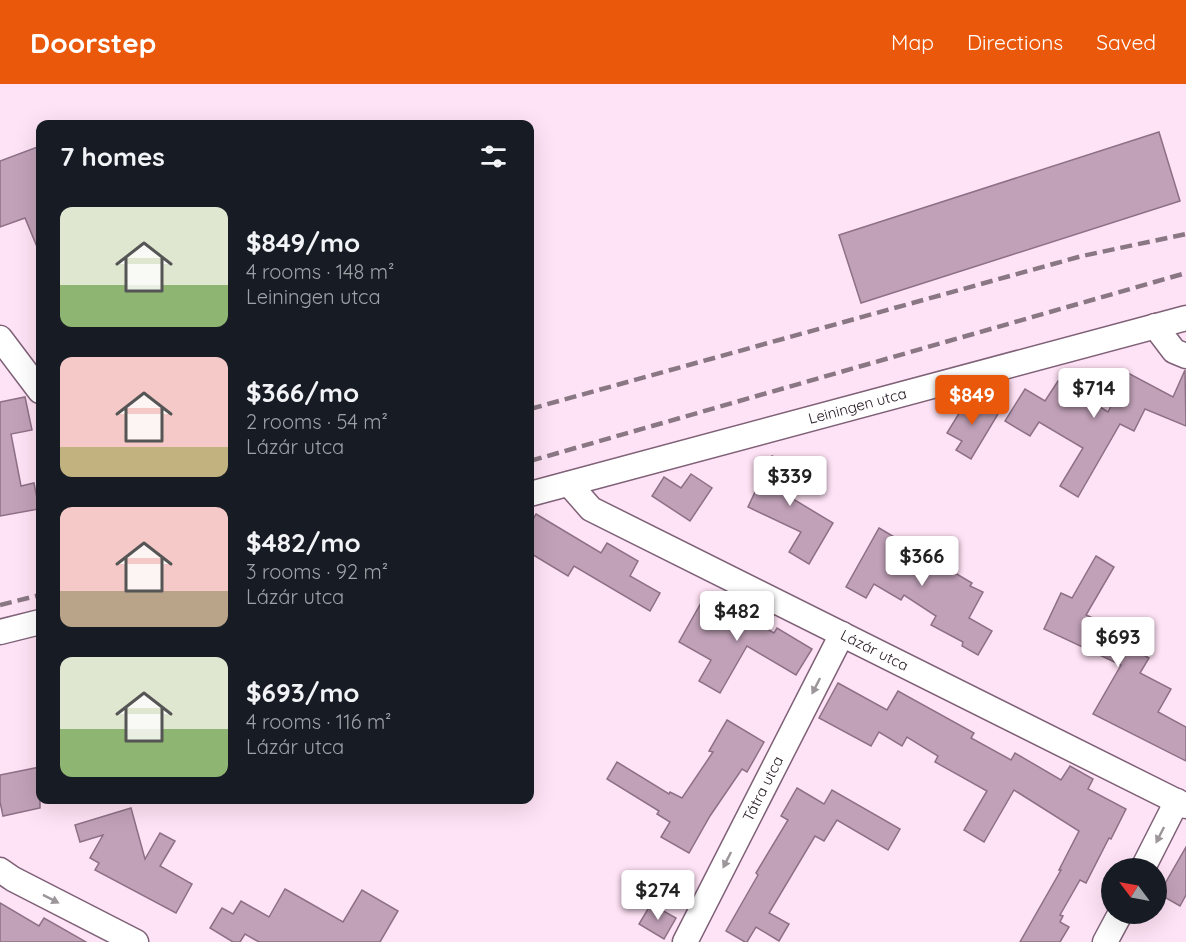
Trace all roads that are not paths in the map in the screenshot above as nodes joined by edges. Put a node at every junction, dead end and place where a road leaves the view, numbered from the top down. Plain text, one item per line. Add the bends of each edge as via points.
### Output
1 (1186, 318) edge
2 (1155, 326) junction
3 (0, 338) edge
4 (1186, 357) edge
5 (36, 386) edge
6 (568, 484) junction
7 (534, 493) edge
8 (36, 623) edge
9 (0, 632) edge
10 (842, 634) junction
11 (1182, 803) edge
12 (1149, 858) edge
13 (0, 870) edge
14 (1115, 924) edge
15 (136, 942) edge
16 (685, 942) edge
17 (1105, 942) edge

1 - 2 street, Leiningen utca
2 - 4 street via 1174,351
2 - 6 street, Leiningen utca
3 - 5 street
6 - 7 street, Leiningen utca
6 - 10 street, Lázár utca via 591,509
8 - 9 street
10 - 11 street, Lázár utca
10 -> 16 street, Tátra utca
11 -> 12 street
13 -> 15 street
14 - 17 street

